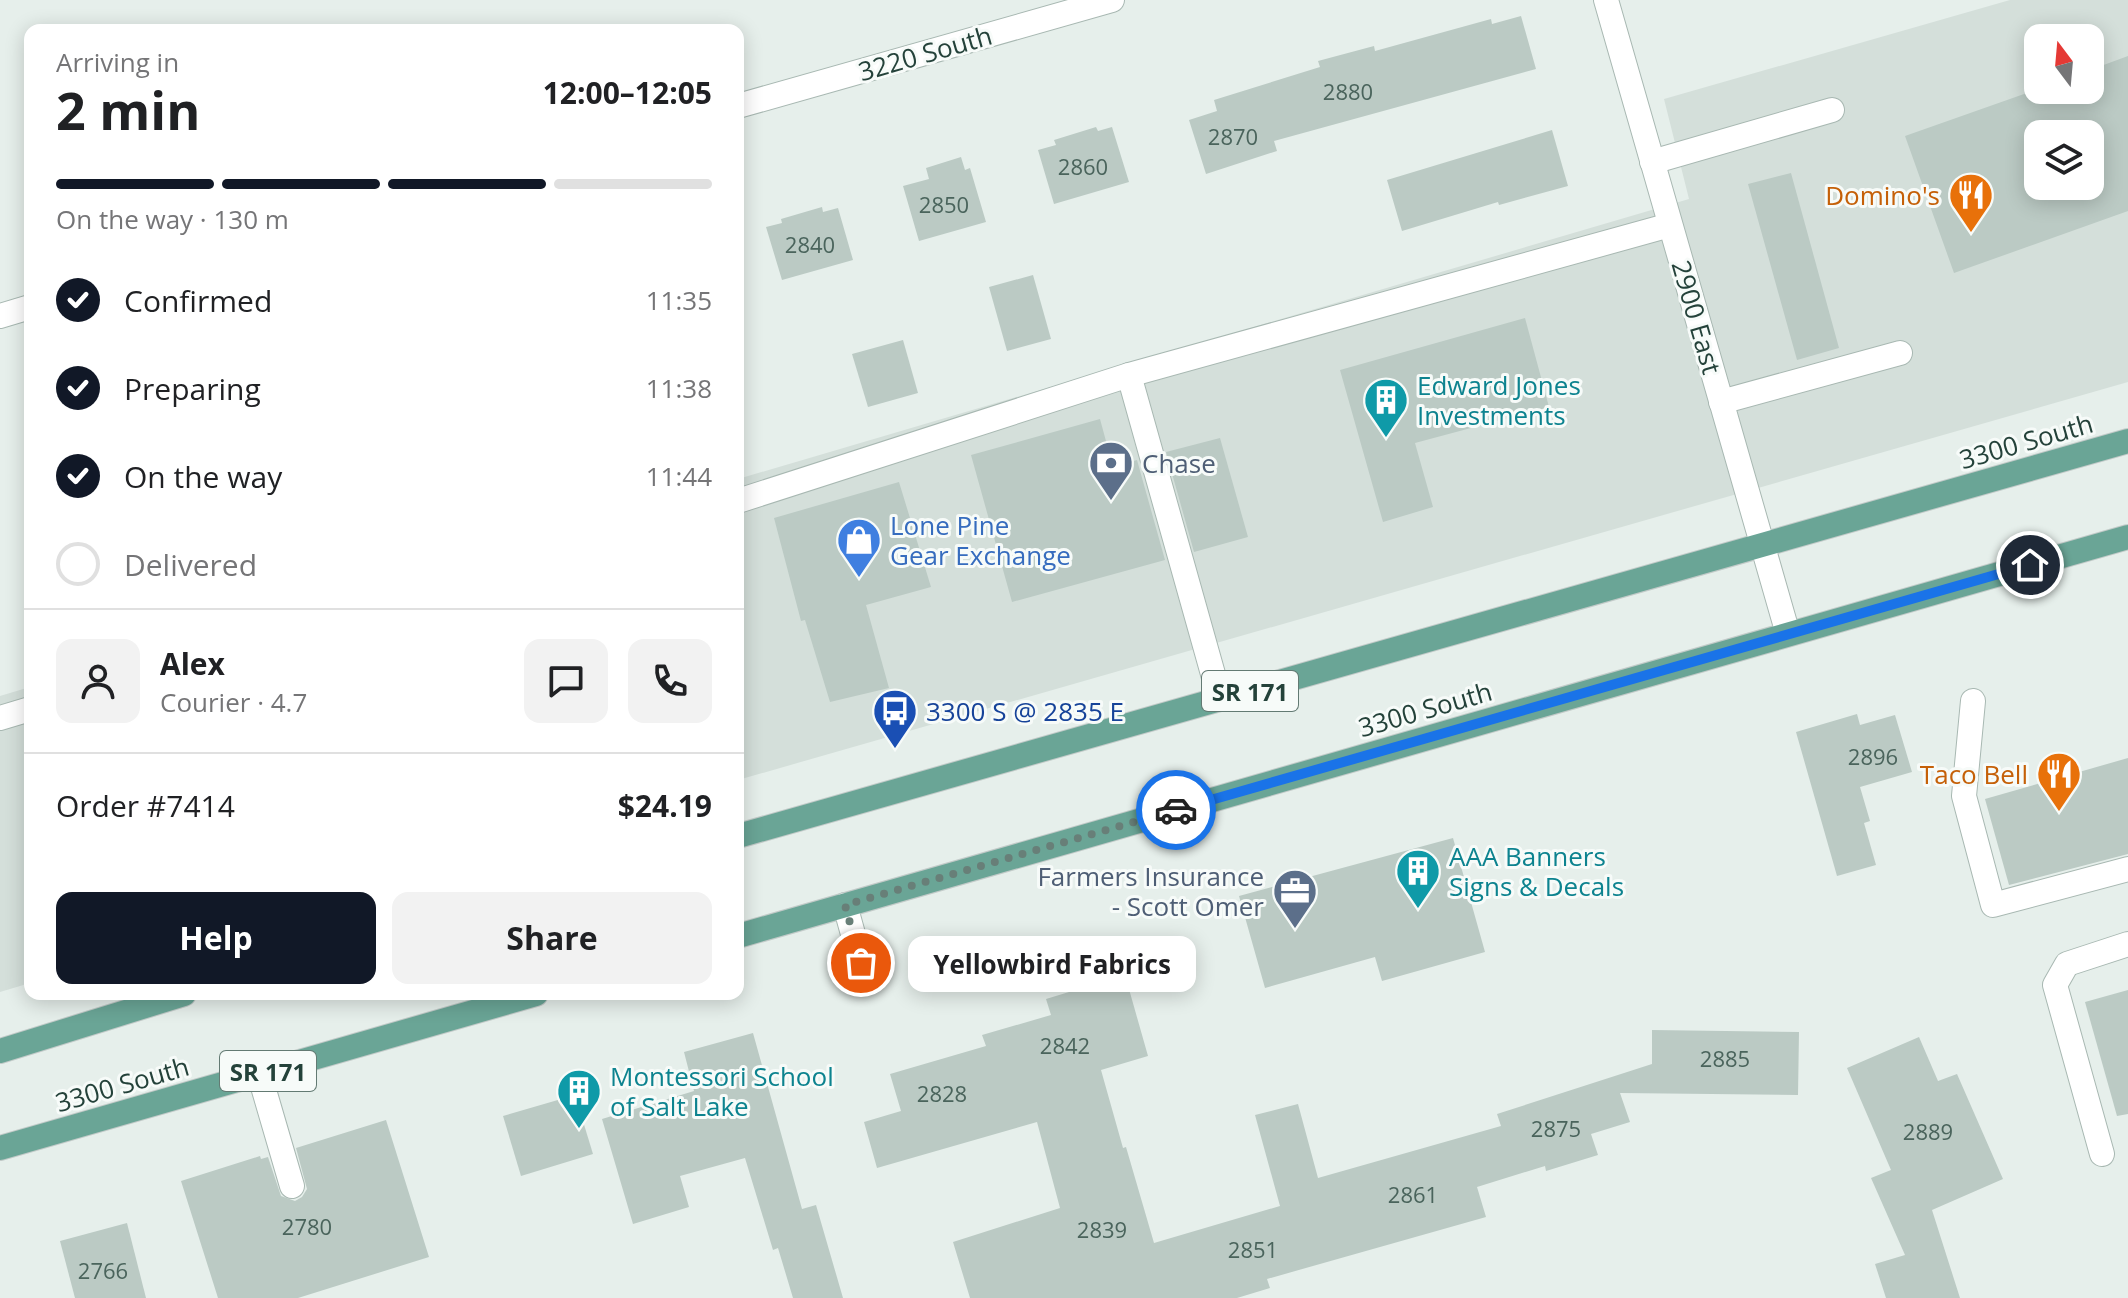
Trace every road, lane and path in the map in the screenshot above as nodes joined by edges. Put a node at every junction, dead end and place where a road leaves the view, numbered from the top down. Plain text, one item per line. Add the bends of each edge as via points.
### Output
1 (1112, 0) edge
2 (1606, 0) edge
3 (744, 104) edge
4 (1832, 110) dead end
5 (1652, 162) junction
6 (1670, 225) junction
7 (24, 309) edge
8 (0, 316) edge
9 (1900, 353) dead end
10 (1129, 375) junction
11 (1721, 402) junction
12 (2128, 441) edge
13 (744, 499) edge
14 (2128, 537) edge
15 (1762, 544) junction
16 (1788, 634) junction
17 (1220, 699) junction
18 (1973, 701) dead end
19 (24, 711) edge
20 (0, 718) edge
21 (744, 834) edge
22 (2128, 869) edge
23 (845, 905) junction
24 (744, 934) edge
25 (2128, 944) edge
26 (861, 963) dead end
27 (165, 1000) edge
28 (515, 1000) edge
29 (0, 1051) edge
30 (259, 1073) junction
31 (0, 1148) edge
32 (2102, 1154) dead end
33 (292, 1186) dead end

1 - 3 street, 3220 South
2 - 5 street, 2900 East
4 - 5 street
5 - 6 street, 2900 East
6 - 10 street
6 - 11 street, 2900 East
7 - 8 street
9 - 11 street
10 - 13 street
10 - 17 street
11 - 15 street, 2900 East
12 - 15 main road, 3300 South / SR 171
14 - 16 main road, 3300 South
15 - 16 street, 2900 East
15 - 17 main road, 3300 South / SR 171
16 - 23 main road, 3300 South
17 - 21 main road, 3300 South / SR 171
18 - 22 street via 1964,796 1993,905
19 - 20 street
23 - 24 main road, 3300 South
23 - 26 street
25 - 32 street via 2067,964 2055,985
27 - 29 main road
28 - 30 main road, 3300 South / SR 171
30 - 31 main road, 3300 South / SR 171
30 - 33 street

